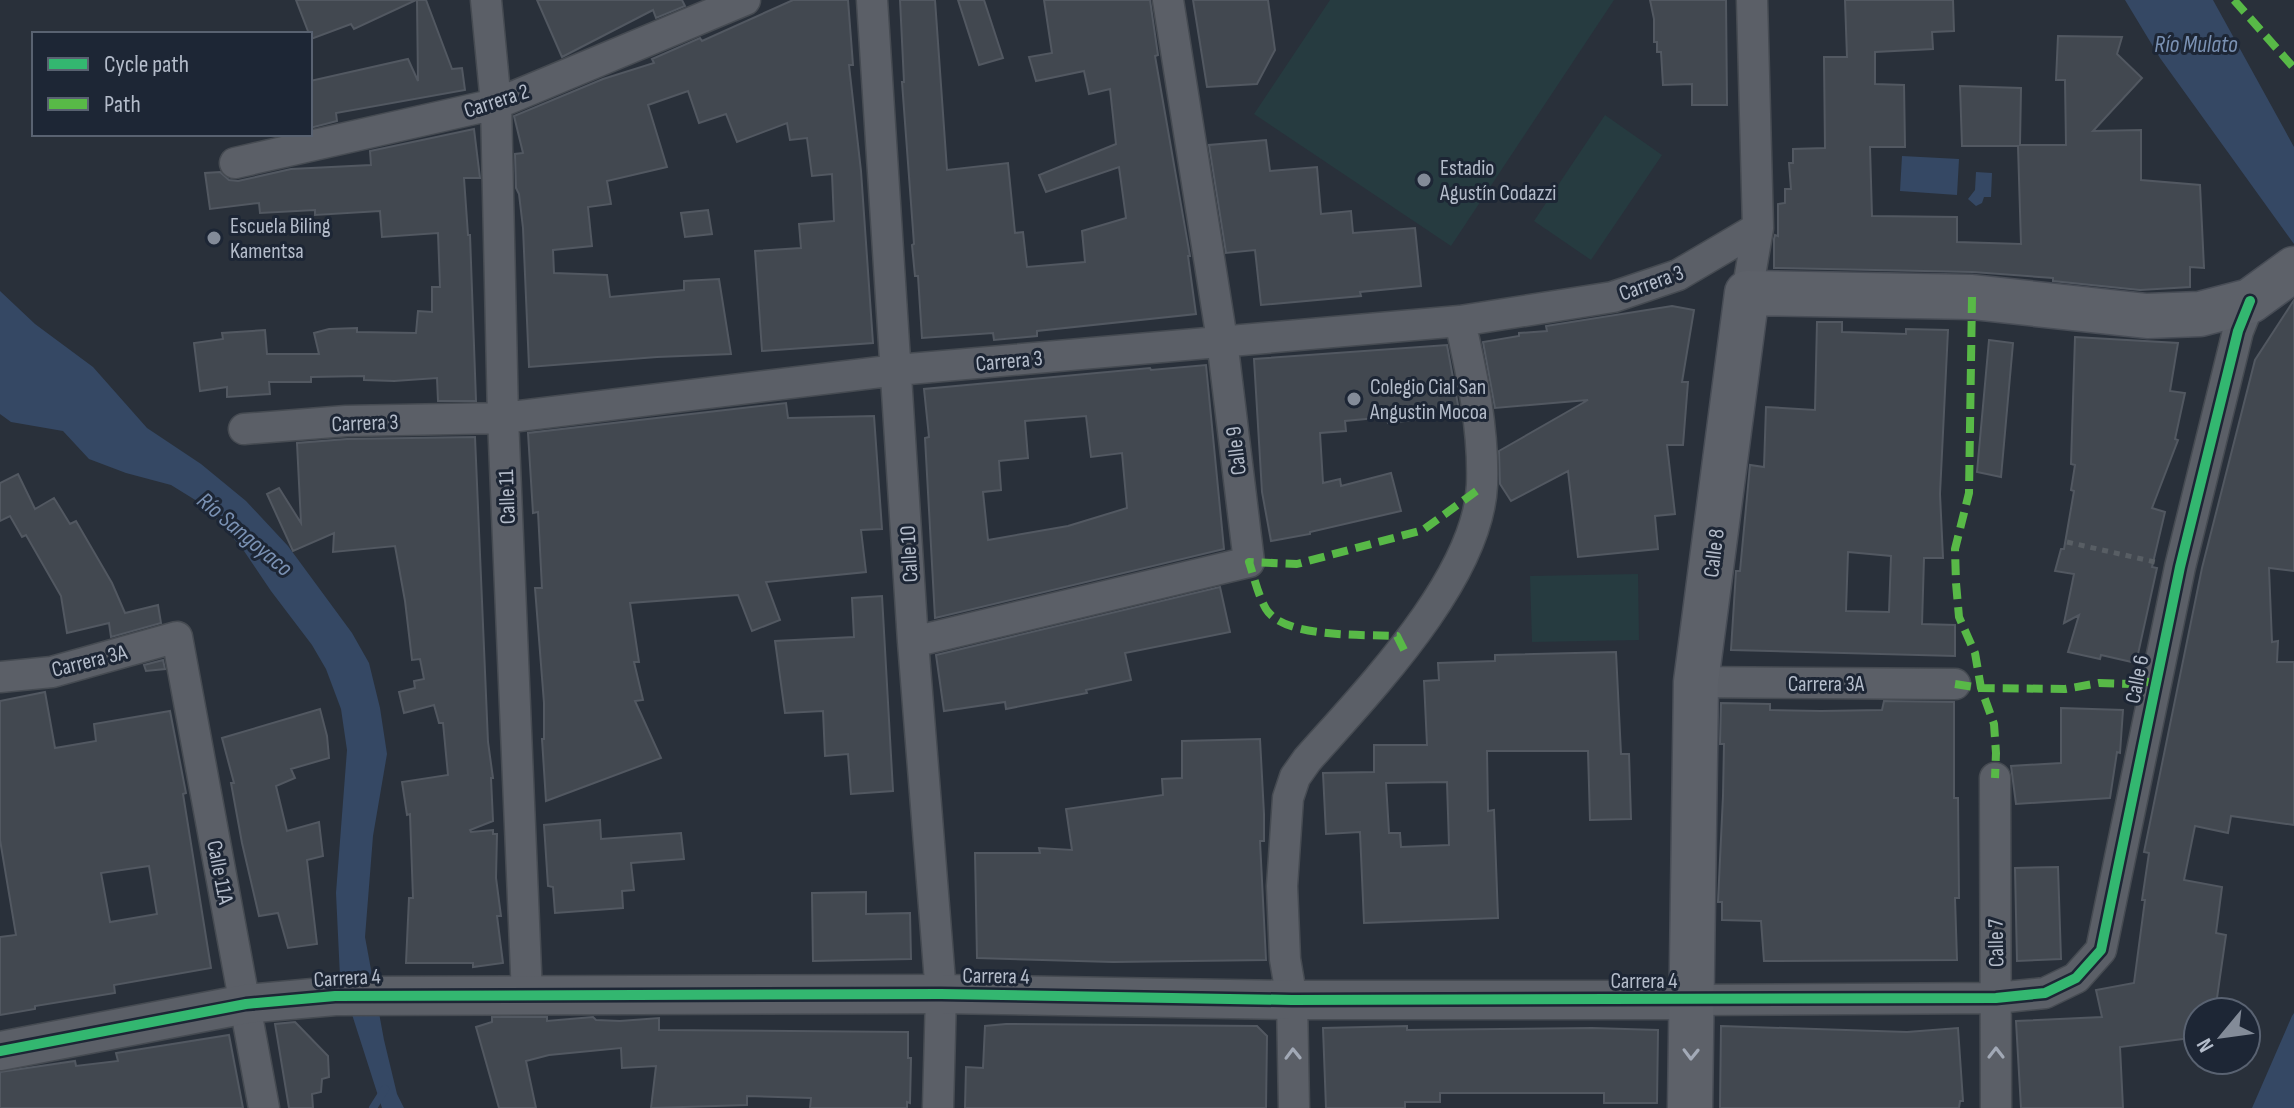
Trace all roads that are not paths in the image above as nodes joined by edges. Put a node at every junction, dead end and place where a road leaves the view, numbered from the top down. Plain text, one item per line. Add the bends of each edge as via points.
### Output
1 (486, 0) edge
2 (745, 0) edge
3 (872, 0) edge
4 (1168, 0) edge
5 (1752, 0) edge
6 (496, 104) junction
7 (235, 163) dead end
8 (1758, 228) junction
9 (2294, 269) edge
10 (1747, 293) junction
11 (2250, 301) junction
12 (1460, 321) junction
13 (1222, 340) junction
14 (897, 370) junction
15 (503, 418) junction
16 (244, 429) dead end
17 (177, 637) joint
18 (913, 642) junction
19 (0, 677) edge
20 (1696, 682) junction
21 (1955, 684) dead end
22 (1995, 778) dead end
23 (941, 994) junction
24 (527, 995) junction
25 (1996, 998) junction
26 (1292, 1000) junction
27 (1692, 1000) junction
28 (246, 1004) junction
29 (0, 1051) edge
30 (264, 1108) edge
31 (938, 1108) edge
32 (1294, 1108) edge
33 (1690, 1108) edge
34 (1996, 1108) edge

1 - 6 street, Calle 11
2 - 6 street, Carrera 2
3 - 14 street, Calle 10
4 - 13 street, Calle 9
5 - 8 street, Calle 8
6 - 7 street, Carrera 2
6 - 15 street, Calle 11
8 - 10 street, Calle 8
8 - 12 street, Carrera 3 via 1678,275 1613,297
9 - 11 main road
10 - 11 main road via 1972,297 2147,316 2200,314
10 - 20 main road, Calle 8
11 - 25 street, Calle 6 via 2180,567 2101,950 2076,978 2045,993
12 - 13 street, Carrera 3
12 - 26 street via 1478,398 1482,487 1473,526 1454,570 1404,650 1295,777 1288,798 1282,886
13 - 14 street, Carrera 3
13 - 18 street, Calle 9 via 1249,562
14 - 15 street, Carrera 3
14 - 18 street, Calle 10
15 - 16 street, Carrera 3
15 - 24 street, Calle 11
17 - 19 street, Carrera 3A via 52,672
17 - 28 street, Calle 11A
18 - 23 street, Calle 10
20 - 21 street, Carrera 3A
20 - 27 main road, Calle 8
22 - 25 street, Calle 7
23 - 24 street, Carrera 4
23 - 26 street, Carrera 4
23 - 31 street, Calle 10
24 - 28 street, Carrera 4 via 335,996
25 - 27 street, Carrera 4
34 -> 25 street, Calle 7
26 - 27 street, Carrera 4
32 -> 26 street
27 -> 33 main road, Calle 8
28 - 29 street, Carrera 4
28 - 30 street, Calle 11A

